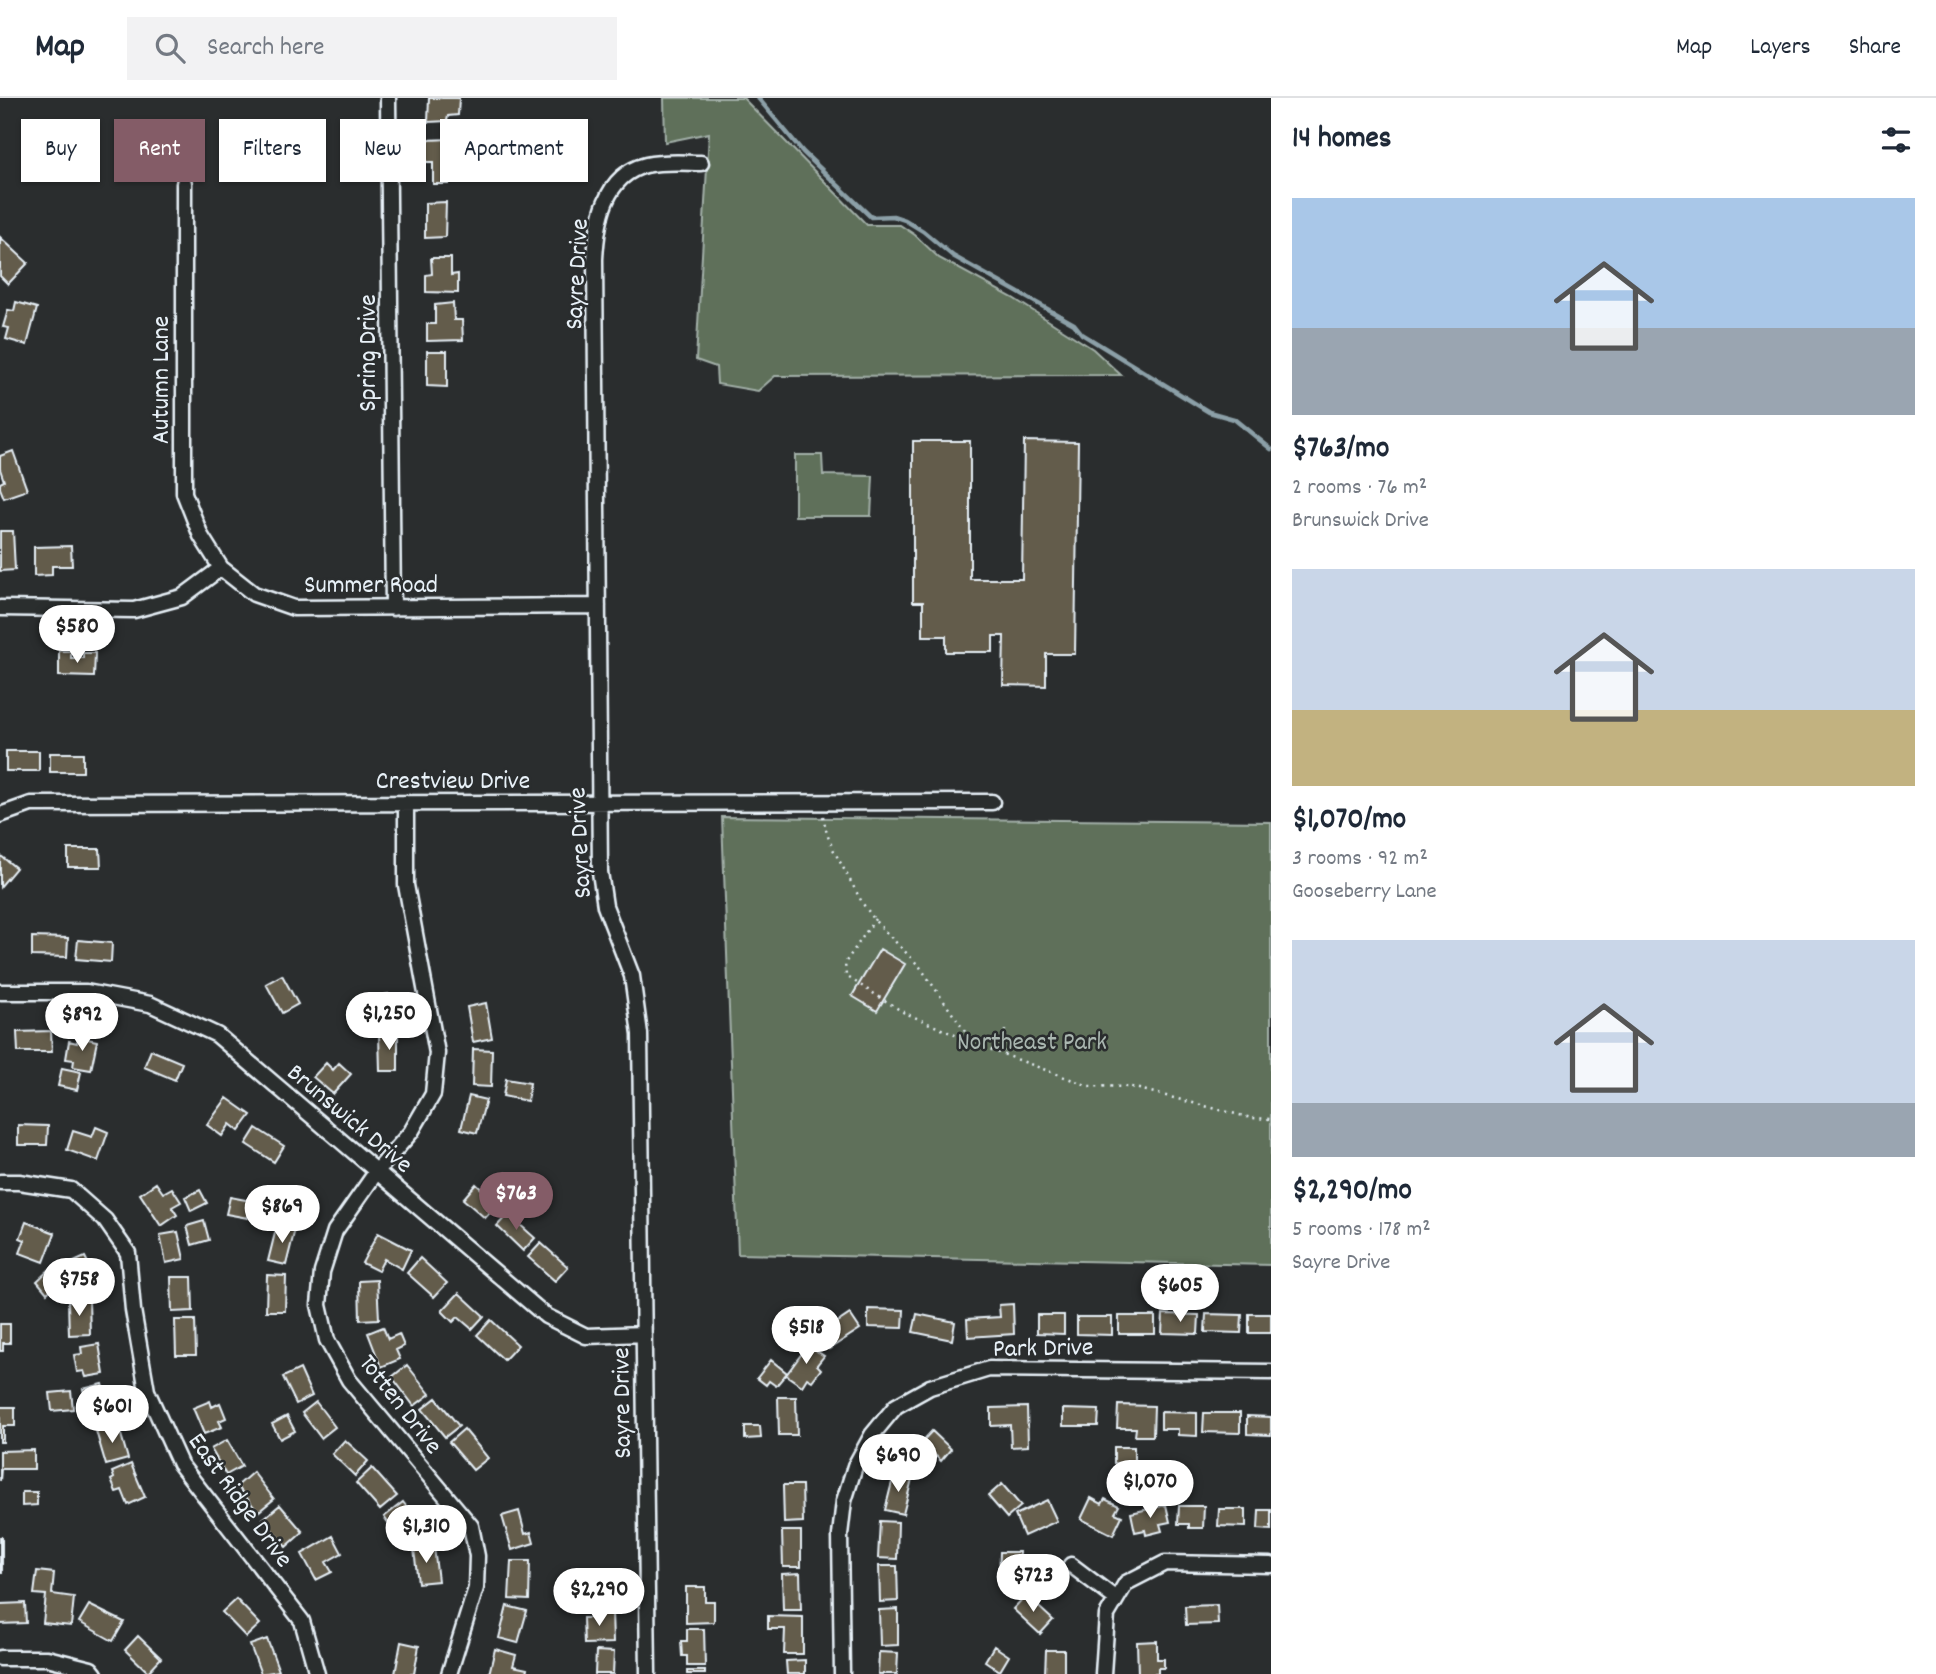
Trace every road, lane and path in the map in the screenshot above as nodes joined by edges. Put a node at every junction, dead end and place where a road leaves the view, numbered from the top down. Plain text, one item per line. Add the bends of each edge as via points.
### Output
1 (388, 98) edge
2 (701, 163) dead end
3 (184, 183) dead end
4 (220, 568) junction
5 (598, 606) junction
6 (0, 608) edge
7 (393, 608) junction
8 (823, 802) junction
9 (992, 802) dead end
10 (406, 803) junction
11 (599, 803) junction
12 (0, 815) edge
13 (875, 919) junction
14 (0, 992) edge
15 (1005, 1030) dead end
16 (973, 1042) junction
17 (1003, 1052) junction
18 (1271, 1119) edge
19 (377, 1171) junction
20 (0, 1182) edge
21 (644, 1335) junction
22 (1271, 1372) edge
23 (1071, 1565) dead end
24 (1271, 1566) edge
25 (1116, 1599) junction
26 (0, 1658) edge
27 (95, 1674) edge
28 (317, 1674) edge
29 (449, 1674) edge
30 (648, 1674) edge
31 (842, 1674) edge
32 (1103, 1674) edge

1 - 7 street, Spring Drive
2 - 5 street, Sayre Drive via 661,163 633,169 616,183 599,216 595,259
3 - 4 street, Autumn Lane via 184,493
4 - 6 street via 182,597 134,610
4 - 7 street, Summer Road via 254,594 293,608
5 - 7 street, Summer Road
5 - 11 street, Sayre Drive
8 - 9 street, Crestview Drive
8 - 11 street, Crestview Drive
8 - 13 path via 823,823 833,849
10 - 11 street, Crestview Drive
10 - 12 street, Crestview Drive via 31,804
10 - 19 street, Totten Drive via 406,885 433,1027 436,1067 433,1094 411,1132
11 - 21 street, Sayre Drive via 602,893 638,1006
13 - 16 path via 920,967
13 - 16 path via 845,964 846,976 903,1012
14 - 19 street, Brunswick Drive via 86,992 150,1004 217,1035
15 - 17 path
16 - 17 path
17 - 18 path via 1088,1086 1131,1087
19 - 21 street, Brunswick Drive via 546,1316 586,1336
19 - 29 street, Totten Drive via 335,1231 322,1272 319,1305 327,1340 349,1380 471,1526 477,1556 476,1588
20 - 28 street, East Ridge Drive via 71,1190 105,1220 128,1253 133,1310 152,1404 180,1464 302,1621
21 - 30 street, Sayre Drive
22 - 31 street, Park Drive via 989,1368 930,1387 896,1406 855,1466 844,1501 840,1535
23 - 25 street
24 - 25 street via 1165,1563 1126,1583
25 - 32 street via 1107,1615
26 - 27 street via 47,1658

